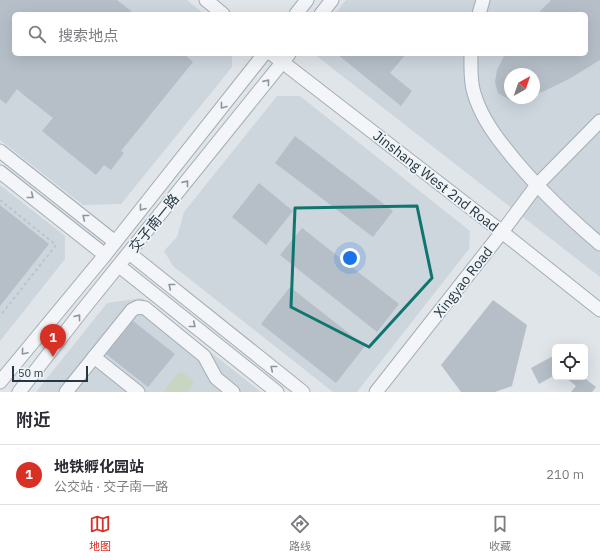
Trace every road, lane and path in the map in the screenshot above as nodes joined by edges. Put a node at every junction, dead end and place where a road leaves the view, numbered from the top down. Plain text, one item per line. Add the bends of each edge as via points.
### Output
1 (206, 0) edge
2 (307, 0) edge
3 (332, 0) edge
4 (483, 0) edge
5 (221, 12) edge
6 (298, 12) edge
7 (323, 12) edge
8 (480, 12) edge
9 (262, 56) edge
10 (471, 56) edge
11 (286, 58) edge
12 (600, 121) edge
13 (0, 151) edge
14 (0, 172) edge
15 (537, 185) junction
16 (0, 200) edge
17 (502, 232) junction
18 (115, 242) junction
19 (600, 244) edge
20 (129, 253) junction
21 (105, 255) junction
22 (119, 266) junction
23 (600, 310) edge
24 (0, 316) edge
25 (94, 357) junction
26 (0, 382) edge
27 (20, 392) edge
28 (66, 392) edge
29 (138, 392) edge
30 (233, 392) edge
31 (277, 392) edge
32 (303, 392) edge
33 (376, 392) edge

1 - 5 street
2 - 6 street
3 - 7 street
4 - 8 street
9 -> 18 street, 交子南一路
10 - 15 street via 474,93 483,116 516,162
11 - 17 street, Jinshang West 2nd Road
20 -> 11 street, 交子南一路
12 - 15 street, Xingyao Road
18 -> 13 street
14 -> 21 street
15 - 17 street, Xingyao Road
15 - 19 street via 569,218
16 - 24 path via 56,245
17 - 23 street, Jinshang West 2nd Road
17 - 33 street, Xingyao Road
18 - 21 street, 交子南一路
20 - 22 street, 交子南一路
32 -> 20 street
21 -> 26 street, 交子南一路
27 -> 22 street, 交子南一路
22 -> 31 street
25 - 28 street
25 - 29 street
25 - 30 street via 132,310 138,307 145,308 204,356 216,378

